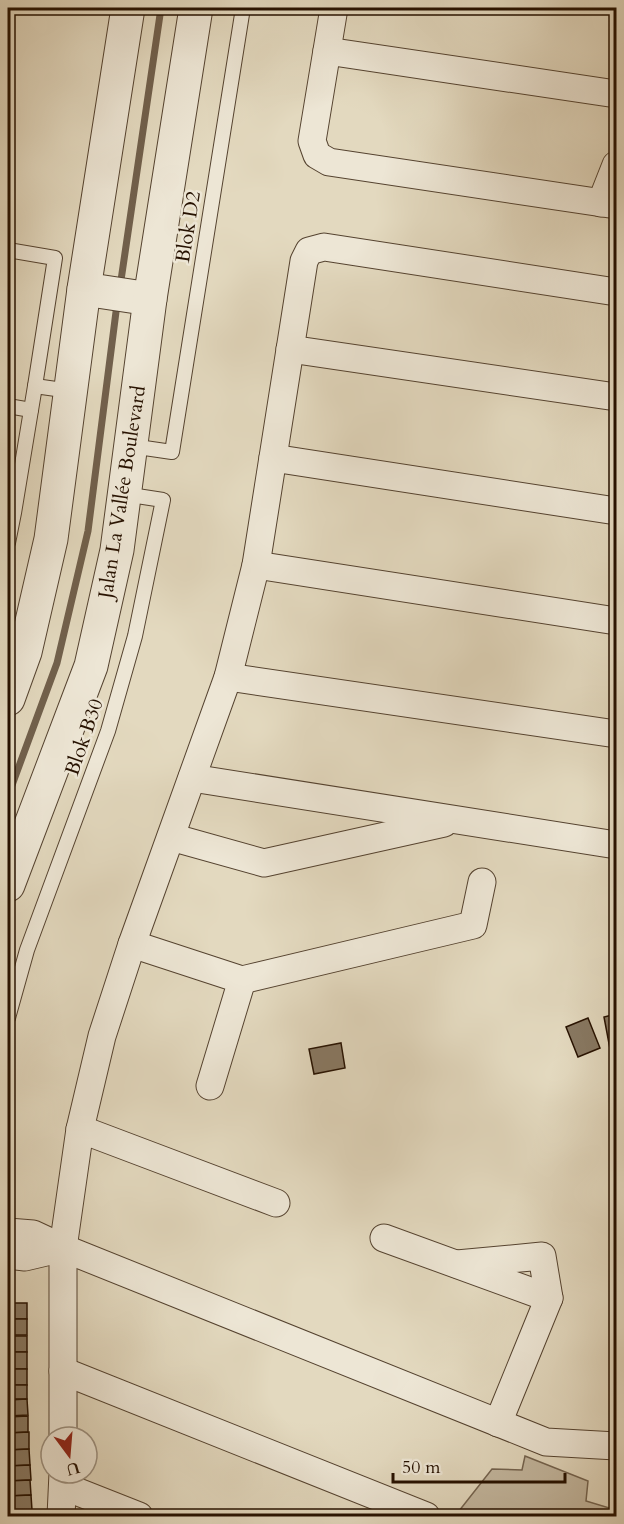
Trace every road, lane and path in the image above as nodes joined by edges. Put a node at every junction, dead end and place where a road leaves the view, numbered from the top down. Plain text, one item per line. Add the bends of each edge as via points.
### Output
1 (128, 8) edge
2 (196, 8) edge
3 (243, 8) edge
4 (334, 8) edge
5 (327, 51) junction
6 (616, 94) edge
7 (616, 165) edge
8 (609, 204) edge
9 (8, 250) edge
10 (84, 289) junction
11 (616, 292) edge
12 (150, 299) junction
13 (290, 349) junction
14 (35, 386) junction
15 (70, 391) junction
16 (616, 397) edge
17 (8, 406) edge
18 (31, 410) junction
19 (131, 446) junction
20 (273, 458) junction
21 (124, 494) junction
22 (616, 511) edge
23 (8, 543) edge
24 (256, 565) junction
25 (616, 621) edge
26 (228, 677) junction
27 (8, 694) edge
28 (616, 734) edge
29 (192, 778) junction
30 (458, 820) junction
31 (171, 837) junction
32 (616, 845) edge
33 (482, 882) dead end
34 (8, 885) edge
35 (132, 944) junction
36 (242, 980) junction
37 (8, 1018) edge
38 (210, 1086) dead end
39 (80, 1129) junction
40 (276, 1203) dead end
41 (8, 1232) edge
42 (384, 1238) dead end
43 (63, 1248) junction
44 (8, 1256) edge
45 (458, 1264) junction
46 (549, 1298) junction
47 (63, 1371) junction
48 (498, 1423) junction
49 (63, 1425) edge
50 (616, 1446) edge
51 (63, 1485) edge
52 (74, 1485) edge
53 (61, 1516) edge
54 (139, 1516) edge
55 (426, 1516) edge

1 - 10 street
2 - 12 street, Jalan La Vallée Boulevard
3 - 19 lane, Blok D2 via 172,452
4 - 5 street
5 - 6 street
5 - 8 street via 312,141 317,155 329,162
7 - 8 street
9 - 14 lane via 55,258
10 - 12 street
10 - 15 street
11 - 13 street via 324,247 309,251 304,261
12 - 19 street, Jalan La Vallée Boulevard
13 - 16 street
13 - 20 street
14 - 15 lane
14 - 18 lane
15 - 27 street via 51,539 25,652
17 - 18 lane
18 - 23 lane
19 - 21 street, Jalan La Vallée Boulevard
20 - 22 street
20 - 24 street
21 - 34 street, Jalan La Vallée Boulevard via 117,550 91,666
21 - 37 lane, Blok B30 via 163,500 135,636 108,731 27,950
24 - 25 street
24 - 26 street
26 - 28 street
26 - 29 street
29 - 30 street
29 - 31 street
30 - 31 street via 264,863
30 - 32 street
31 - 35 street
33 - 36 street via 473,925
35 - 36 street
35 - 39 street via 102,1036
36 - 38 street
39 - 40 street
39 - 43 street
41 - 43 street via 33,1234
42 - 45 street
43 - 44 street via 25,1257
43 - 47 street
43 - 48 street
45 - 46 street
45 - 46 street via 542,1256
46 - 48 street
47 - 49 street
47 - 55 street
48 - 50 street via 546,1442
51 - 53 street
52 - 54 street

